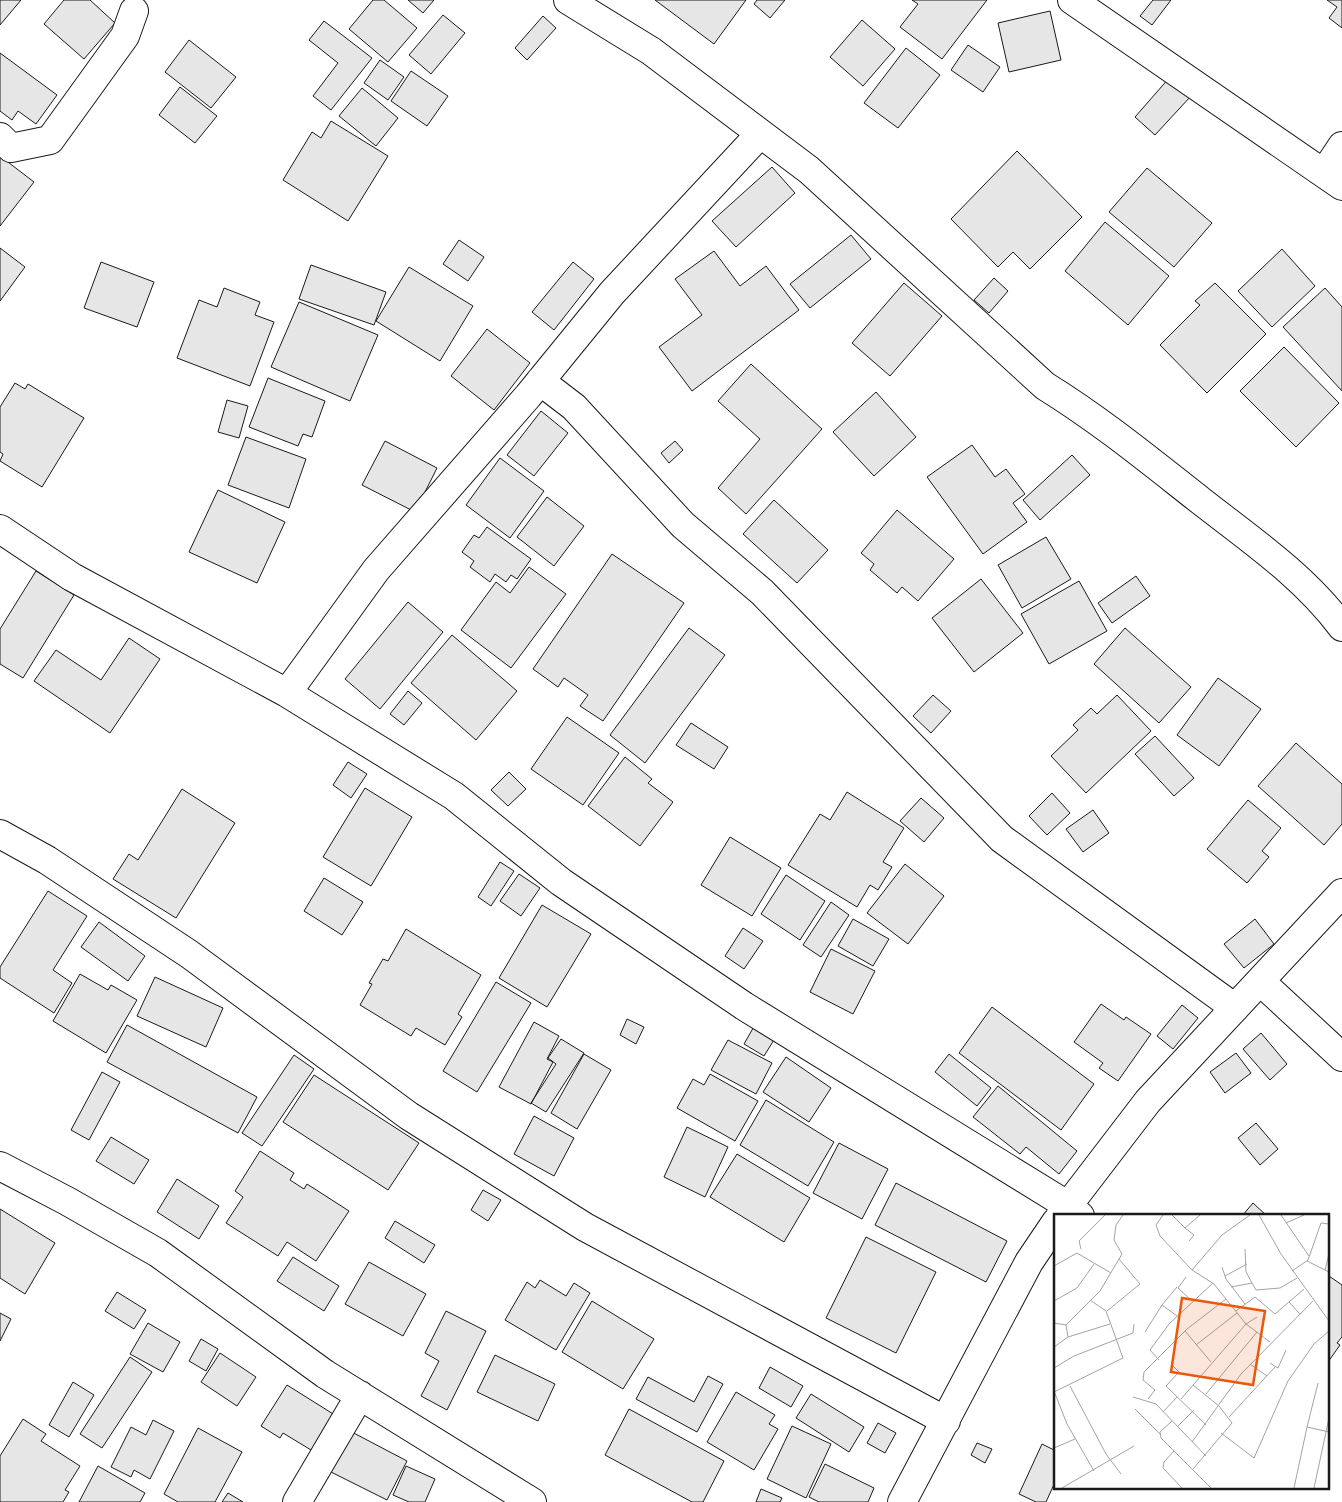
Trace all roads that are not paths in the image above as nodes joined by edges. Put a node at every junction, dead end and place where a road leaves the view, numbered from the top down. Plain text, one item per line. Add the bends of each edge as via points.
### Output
1 (568, 0) edge
2 (1072, 0) edge
3 (134, 12) dead end
4 (760, 134) junction
5 (0, 137) edge
6 (1342, 146) edge
7 (1333, 180) edge
8 (540, 381) junction
9 (0, 528) edge
10 (1342, 627) edge
11 (287, 693) junction
12 (0, 834) edge
13 (1342, 894) edge
14 (1260, 980) junction
15 (1235, 1008) junction
16 (1342, 1058) edge
17 (0, 1166) edge
18 (1064, 1214) edge
19 (1067, 1214) edge
20 (1054, 1230) edge
21 (360, 1395) junction
22 (946, 1421) junction
23 (297, 1502) edge
24 (532, 1502) edge
25 (902, 1502) edge

1 - 4 street via 651,52
2 - 7 street
3 - 5 street via 125,36 50,140 11,148
4 - 8 street via 612,293
4 - 10 street via 809,170 1045,386 1085,411 1290,570 1325,604
6 - 7 street
8 - 11 street via 376,570
8 - 15 street via 574,407 683,526 762,592 1002,839
9 - 11 street via 72,577
11 - 18 street via 454,796 561,882 744,1006
12 - 22 street via 47,860 189,954 409,1116 585,1227
13 - 14 street
14 - 15 street
14 - 16 street
15 - 19 street via 1148,1102
17 - 21 street via 67,1200 158,1253 325,1374
20 - 22 street via 1029,1262
21 - 23 street
21 - 24 street
22 - 25 street

